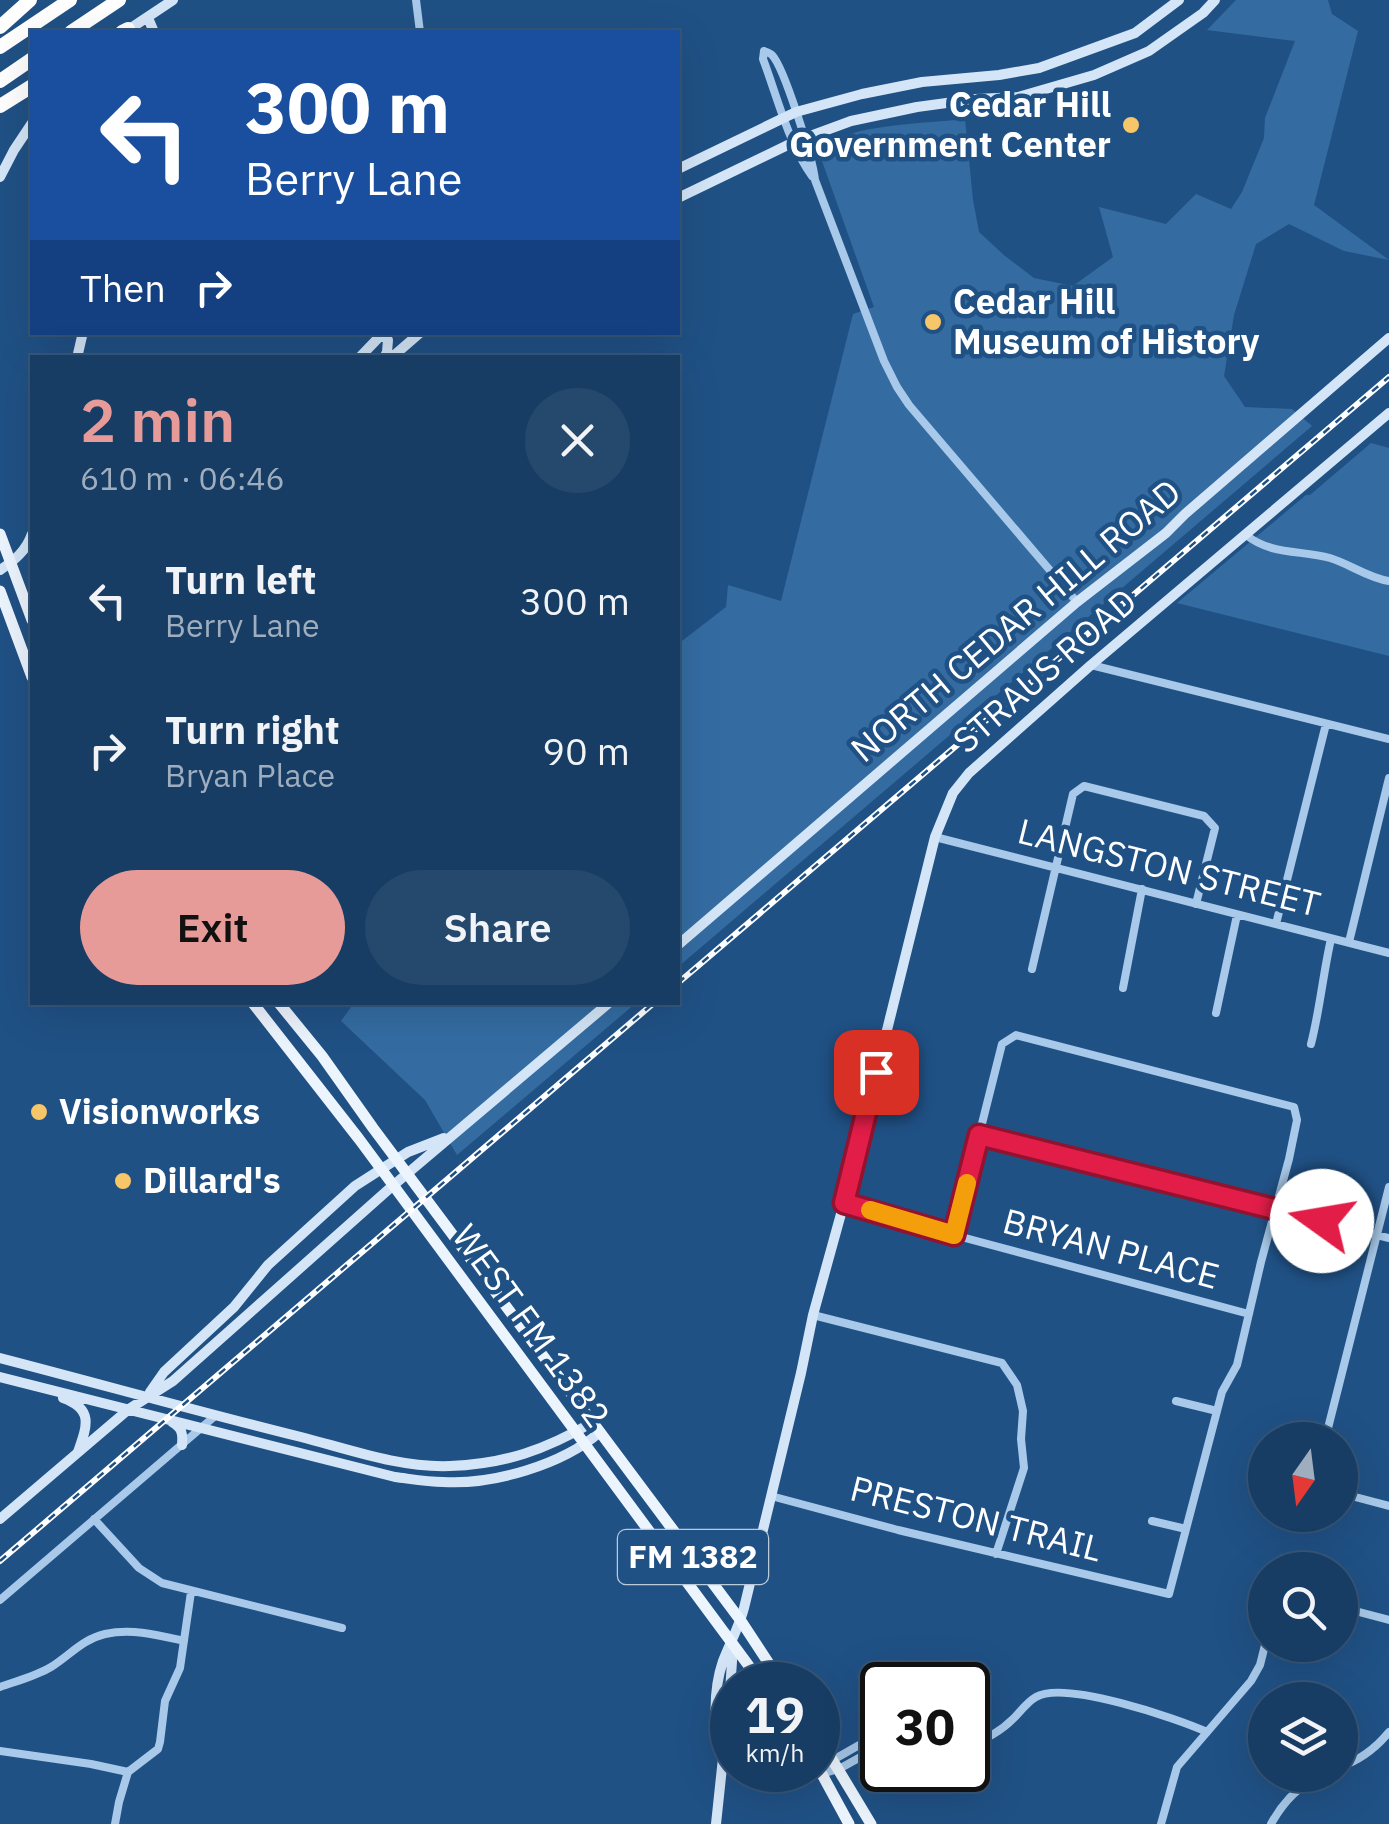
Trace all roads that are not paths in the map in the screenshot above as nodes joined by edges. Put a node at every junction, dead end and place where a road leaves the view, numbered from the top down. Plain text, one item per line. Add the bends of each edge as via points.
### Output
1 (30, 0) edge
2 (70, 0) edge
3 (118, 0) edge
4 (173, 0) edge
5 (416, 0) edge
6 (1179, 0) edge
7 (1215, 0) edge
8 (148, 18) junction
9 (0, 26) edge
10 (74, 30) edge
11 (127, 30) edge
12 (153, 30) edge
13 (420, 30) edge
14 (0, 47) edge
15 (30, 60) edge
16 (0, 82) edge
17 (30, 87) edge
18 (0, 106) edge
19 (790, 115) junction
20 (30, 126) edge
21 (799, 139) junction
22 (680, 168) edge
23 (0, 177) edge
24 (680, 197) edge
25 (381, 335) edge
26 (417, 335) edge
27 (1389, 338) edge
28 (362, 355) edge
29 (392, 355) edge
30 (1389, 413) edge
31 (0, 534) edge
32 (1246, 535) junction
33 (30, 540) edge
34 (5, 566) edge
35 (1389, 581) edge
36 (0, 591) edge
37 (1077, 602) junction
38 (30, 616) edge
39 (1091, 666) junction
40 (30, 673) edge
41 (1326, 724) junction
42 (1389, 739) edge
43 (1389, 778) edge
44 (935, 837) junction
45 (1056, 867) junction
46 (1142, 889) junction
47 (1196, 904) junction
48 (1236, 914) junction
49 (1276, 924) junction
50 (1331, 939) junction
51 (1349, 942) junction
52 (680, 943) edge
53 (1389, 953) edge
54 (1032, 969) dead end
55 (1123, 988) dead end
56 (254, 1005) edge
57 (280, 1005) edge
58 (606, 1005) edge
59 (1216, 1014) dead end
60 (1311, 1044) dead end
61 (979, 1135) junction
62 (452, 1136) junction
63 (1389, 1187) edge
64 (844, 1203) junction
65 (331, 1208) junction
66 (1276, 1211) junction
67 (320, 1218) junction
68 (348, 1226) junction
69 (954, 1235) junction
70 (1377, 1236) junction
71 (335, 1237) junction
72 (1389, 1238) edge
73 (1249, 1314) junction
74 (814, 1316) junction
75 (0, 1358) edge
76 (0, 1377) edge
77 (146, 1396) junction
78 (1176, 1401) dead end
79 (129, 1409) junction
80 (1217, 1411) junction
81 (215, 1416) junction
82 (167, 1418) junction
83 (1329, 1422) edge
84 (596, 1427) junction
85 (202, 1428) junction
86 (575, 1433) junction
87 (182, 1445) junction
88 (585, 1446) junction
89 (78, 1452) junction
90 (771, 1496) junction
91 (1358, 1498) edge
92 (1389, 1506) edge
93 (0, 1519) edge
94 (94, 1519) junction
95 (1152, 1520) dead end
96 (1186, 1530) junction
97 (762, 1535) junction
98 (996, 1554) junction
99 (694, 1558) junction
100 (191, 1592) junction
101 (0, 1600) edge
102 (1358, 1612) edge
103 (1389, 1620) edge
104 (740, 1621) junction
105 (342, 1628) dead end
106 (184, 1641) junction
107 (733, 1643) junction
108 (723, 1662) edge
109 (734, 1662) edge
110 (747, 1662) edge
111 (768, 1662) edge
112 (1261, 1662) edge
113 (0, 1688) edge
114 (1207, 1732) junction
115 (1389, 1732) edge
116 (990, 1734) edge
117 (0, 1751) edge
118 (1358, 1761) edge
119 (840, 1771) edge
120 (128, 1772) junction
121 (719, 1792) edge
122 (832, 1792) edge
123 (1294, 1792) edge
124 (116, 1824) edge
125 (716, 1824) edge
126 (849, 1824) edge
127 (870, 1824) edge
128 (1161, 1824) edge
129 (1272, 1824) edge

1 - 9 highway
2 - 14 highway
3 - 10 highway
4 - 8 street
5 - 13 street
6 - 19 street via 1135,33 1039,68 922,82
7 - 21 street via 1149,50 1094,75 1018,97 851,121
8 - 11 street
8 - 12 street
15 - 16 highway
17 - 18 highway
19 - 19 street via 773,56 764,51 763,60
19 - 21 street
19 - 22 street
20 - 23 street
21 - 24 street
21 - 37 street via 897,387
25 - 28 street
26 - 29 street
27 - 37 street, NORTH CEDAR HILL ROAD
30 - 32 street, STRAUS ROAD
31 - 34 main road
32 - 35 street via 1270,549 1327,557
32 - 39 street, STRAUS ROAD
33 - 34 street
34 - 38 main road
36 - 40 main road
37 - 52 street, NORTH CEDAR HILL ROAD
39 - 41 street
39 - 44 street, STRAUS ROAD via 969,773
41 - 42 street
41 - 49 street
43 - 51 street
44 - 45 street, LANGSTON STREET
44 - 64 street, STRAUS ROAD
45 - 46 street, LANGSTON STREET
45 - 47 street via 1074,794 1084,786 1204,816 1214,828
45 - 54 street
46 - 47 street, LANGSTON STREET
46 - 55 street
47 - 48 street, LANGSTON STREET
48 - 49 street, LANGSTON STREET
48 - 59 street
49 - 50 street, LANGSTON STREET
50 - 51 street, LANGSTON STREET
50 - 60 street
51 - 53 street, LANGSTON STREET
56 - 86 main road, WEST FM 1382 / FM 1382
57 - 84 main road, WEST FM 1382 / FM 1382
58 - 62 street
61 - 66 street
61 - 66 street via 1002,1044 1031,1038 1294,1107
61 - 69 street
62 - 65 street via 408,1152
62 - 68 street
63 - 70 street
64 - 69 street, BRYAN PLACE
64 - 74 street, STRAUS ROAD
65 - 67 street
65 - 68 street
66 - 70 street
66 - 73 street
67 - 71 street
67 - 77 street
68 - 71 street
69 - 73 street, BRYAN PLACE
70 - 72 street
70 - 83 street
71 - 77 street via 172,1381
73 - 80 street
74 - 90 street, STRAUS ROAD
74 - 98 street via 1002,1363 1023,1411 1024,1468
75 - 77 street
76 - 79 street
76 - 89 street via 82,1408 86,1429
77 - 79 street
77 - 81 street
78 - 80 street
79 - 82 street
79 - 89 street
80 - 96 street
81 - 85 street
81 - 86 street via 398,1462 445,1466 518,1457
82 - 85 street
82 - 87 street via 180,1427
84 - 86 street
84 - 88 street
84 - 99 main road, WEST FM 1382 / FM 1382
85 - 87 street
85 - 88 street via 395,1477 447,1483 501,1477
86 - 88 main road, WEST FM 1382 / FM 1382
87 - 94 street
88 - 107 main road, WEST FM 1382 / FM 1382
89 - 93 street
90 - 97 street, STRAUS ROAD
90 - 98 street, PRESTON TRAIL
91 - 92 street
94 - 100 street via 138,1568
94 - 101 street
95 - 96 street
96 - 98 street, PRESTON TRAIL via 1168,1594
97 - 99 main road via 728,1562
97 - 104 street, STRAUS ROAD
99 - 104 main road, WEST FM 1382 / FM 1382
100 - 105 street
100 - 106 street
102 - 103 street
104 - 107 street, STRAUS ROAD
104 - 111 main road, WEST FM 1382 / FM 1382
106 - 113 street via 104,1634 54,1666
106 - 120 street via 158,1749
107 - 108 street
107 - 109 street
107 - 110 main road, WEST FM 1382 / FM 1382
112 - 114 street
114 - 116 street via 1128,1705 1052,1691 1031,1699
114 - 128 street via 1177,1767
115 - 118 street
117 - 120 street
119 - 127 main road
120 - 124 street
121 - 125 street
122 - 126 main road
123 - 129 street

